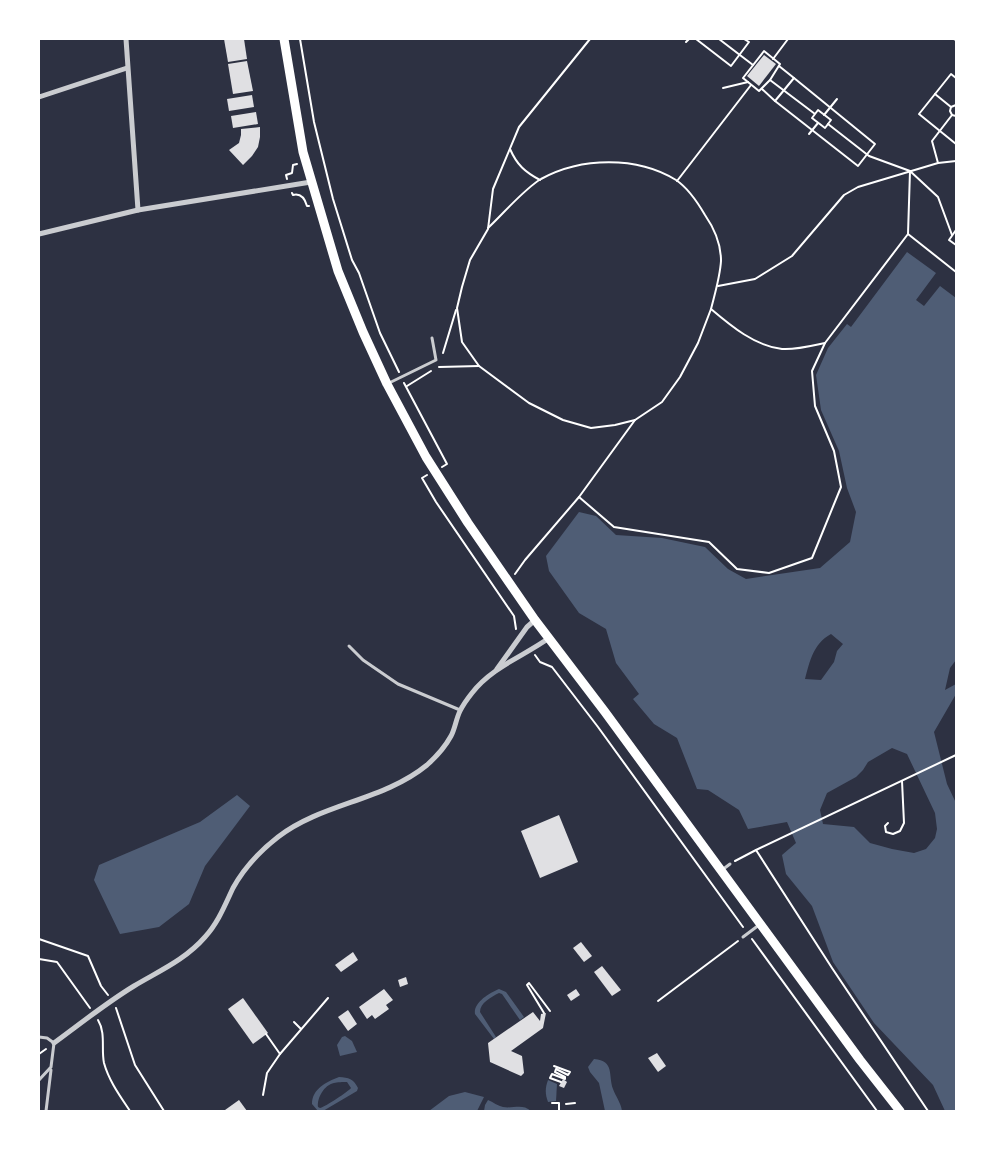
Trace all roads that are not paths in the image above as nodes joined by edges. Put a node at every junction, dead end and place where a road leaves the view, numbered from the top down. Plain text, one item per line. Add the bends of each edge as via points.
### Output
1 (126, 39) edge
2 (284, 39) edge
3 (127, 68) junction
4 (39, 97) edge
5 (311, 182) junction
6 (138, 210) junction
7 (39, 234) edge
8 (432, 338) dead end
9 (387, 384) junction
10 (536, 620) junction
11 (549, 638) junction
12 (349, 646) dead end
13 (497, 669) junction
14 (460, 710) junction
15 (730, 864) road end
16 (720, 871) junction
17 (760, 924) junction
18 (743, 937) road end
19 (39, 1037) edge
20 (54, 1043) junction
21 (51, 1067) junction
22 (39, 1080) edge
23 (46, 1111) edge
24 (900, 1111) edge

1 - 3 street
2 - 5 main road
3 - 4 street
3 - 6 street
5 - 6 street
5 - 9 main road via 338,271
6 - 7 street
8 - 9 lane via 436,360
9 - 10 main road via 468,524
10 - 11 main road
10 - 13 street via 527,627
11 - 13 street
11 - 16 main road
12 - 14 lane via 398,684
13 - 14 street
14 - 20 street via 452,735 426,766 383,790 296,825 277,837 246,869 217,920 193,950 134,986
15 - 16 lane
16 - 17 main road
17 - 18 lane
17 - 24 main road
19 - 20 lane
20 - 21 lane
21 - 22 lane
21 - 23 lane

